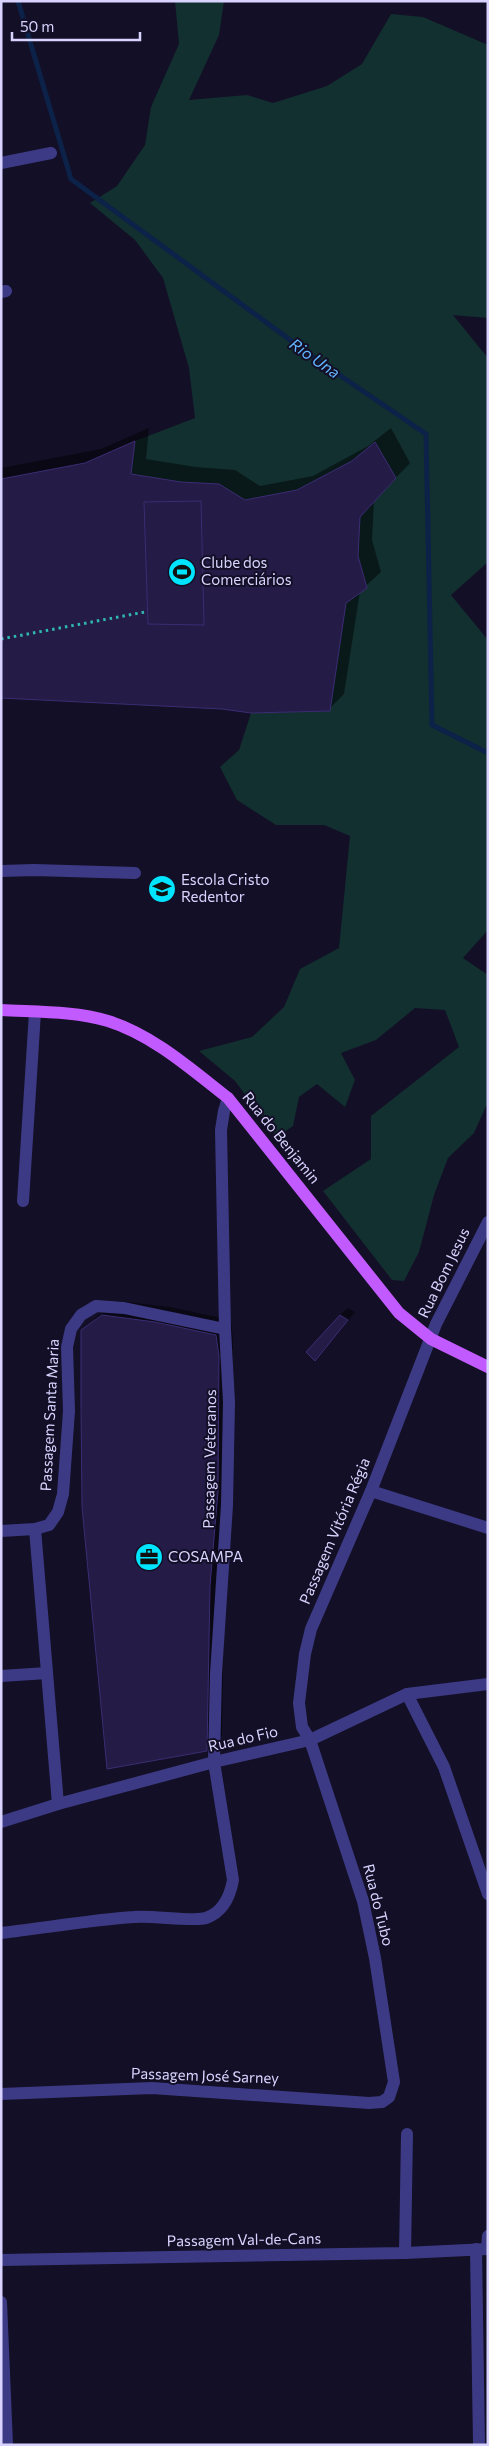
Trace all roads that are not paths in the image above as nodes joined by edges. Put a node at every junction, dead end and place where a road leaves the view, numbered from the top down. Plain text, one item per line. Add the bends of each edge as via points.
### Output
1 (51, 153) dead end
2 (1, 163) edge
3 (1, 872) edge
4 (136, 873) dead end
5 (1, 1010) edge
6 (35, 1012) junction
7 (228, 1098) junction
8 (23, 1201) dead end
9 (488, 1222) edge
10 (225, 1329) junction
11 (431, 1339) junction
12 (488, 1367) edge
13 (371, 1491) junction
14 (488, 1528) edge
15 (35, 1530) junction
16 (1, 1531) edge
17 (47, 1673) junction
18 (1, 1676) edge
19 (488, 1684) edge
20 (407, 1694) junction
21 (310, 1740) junction
22 (214, 1762) junction
23 (58, 1804) junction
24 (1, 1822) edge
25 (488, 1894) edge
26 (1, 1933) edge
27 (394, 2082) joint
28 (1, 2094) edge
29 (407, 2134) dead end
30 (488, 2236) edge
31 (484, 2249) edge
32 (405, 2253) junction
33 (1, 2260) edge
34 (1, 2302) edge
35 (7, 2445) edge
36 (479, 2445) edge

1 - 2 street
3 - 4 street
5 - 6 main road, Rua do Benjamin
6 - 7 main road, Rua do Benjamin via 86,1017 128,1028
6 - 8 street
7 - 10 street, Passagem Veteranos via 221,1130
7 - 11 main road, Rua do Benjamin via 399,1313
9 - 11 street, Rua Bom Jesus
10 - 15 street, Passagem Santa Maria via 124,1308 96,1306 81,1315 71,1329 67,1346 69,1411 63,1494 58,1512 49,1525
10 - 22 street, Passagem Veteranos via 229,1402 228,1496 216,1674
11 - 12 main road, Rua do Benjamin
11 - 13 street, Passagem Vitória Régia
13 - 14 street
13 - 21 street, Passagem Vitória Régia via 310,1629 299,1703 302,1727
15 - 16 street
15 - 17 street
17 - 18 street
17 - 23 street
19 - 20 street, Rua do Fio
20 - 21 street, Rua do Fio
20 - 25 street via 444,1767
21 - 22 street, Rua do Fio
21 - 27 street, Rua do Tubo via 363,1900
22 - 23 street, Rua do Fio
22 - 26 street, Passagem Veteranos via 233,1880 226,1903 216,1913 204,1919 134,1917
23 - 24 street, Rua do Fio
27 - 28 street, Passagem José Sarney via 389,2097 382,2102 370,2103 152,2088
29 - 32 street
30 - 31 street
31 - 32 street, Passagem Val-de-Cans
31 - 36 street
32 - 33 street, Passagem Val-de-Cans
34 - 35 street

